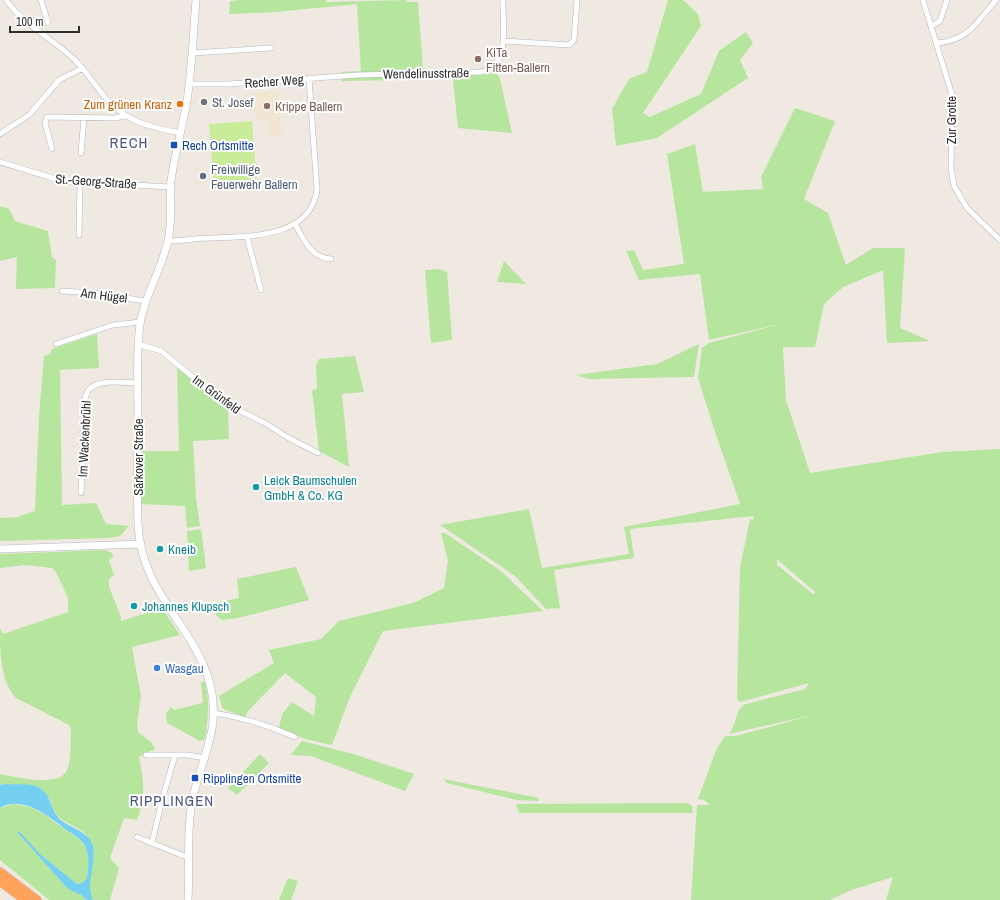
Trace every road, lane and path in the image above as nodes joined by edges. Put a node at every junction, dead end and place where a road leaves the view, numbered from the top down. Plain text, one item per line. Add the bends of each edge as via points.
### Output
1 (6, 0) edge
2 (41, 0) edge
3 (196, 0) edge
4 (504, 0) edge
5 (577, 0) edge
6 (923, 0) edge
7 (947, 0) edge
8 (996, 0) edge
9 (48, 23) dead end
10 (932, 26) junction
11 (503, 41) junction
12 (937, 43) junction
13 (271, 48) dead end
14 (192, 53) junction
15 (82, 68) junction
16 (358, 75) joint
17 (309, 78) junction
18 (189, 84) junction
19 (125, 116) junction
20 (84, 117) junction
21 (180, 133) junction
22 (0, 134) edge
23 (52, 149) dead end
24 (81, 153) dead end
25 (0, 162) edge
26 (80, 182) junction
27 (170, 187) junction
28 (295, 224) junction
29 (79, 236) dead end
30 (247, 237) junction
31 (1000, 240) edge
32 (168, 241) junction
33 (331, 259) dead end
34 (261, 290) dead end
35 (62, 291) dead end
36 (146, 301) junction
37 (140, 322) junction
38 (56, 344) dead end
39 (138, 344) junction
40 (138, 383) junction
41 (318, 453) dead end
42 (81, 493) dead end
43 (141, 544) junction
44 (0, 549) edge
45 (213, 713) junction
46 (296, 737) dead end
47 (146, 755) dead end
48 (175, 755) junction
49 (206, 758) junction
50 (137, 837) dead end
51 (152, 843) junction
52 (189, 858) junction
53 (0, 872) edge
54 (0, 881) edge
55 (24, 900) edge
56 (37, 900) edge
57 (188, 900) edge

1 - 15 street via 26,23 67,53
2 - 9 street
3 - 14 main road, Särkover Straße
4 - 11 street, Wendelinusstraße
5 - 11 street via 574,40 569,46
6 - 10 street, Zur Grotte
7 - 10 street via 940,21
8 - 12 street via 964,35 952,41
10 - 12 street, Zur Grotte
11 - 16 street, Wendelinusstraße via 500,59 493,68 484,71
12 - 31 street, Zur Grotte via 952,95 951,168 954,186 967,208
13 - 14 street
14 - 18 main road, Särkover Straße
15 - 19 street via 110,103
15 - 22 street via 59,80 28,115
16 - 17 street, Recher Weg
17 - 18 street, Recher Weg
17 - 28 street via 317,190 310,209
18 - 21 main road, Särkover Straße
19 - 20 street
19 - 21 street via 141,124
20 - 23 street via 47,118 45,123
20 - 24 street
21 - 27 main road, Särkover Straße
25 - 26 street, St.-Georg-Straße via 54,180
26 - 27 street, St.-Georg-Straße
26 - 29 street
27 - 32 main road, Särkover Straße
28 - 30 street via 266,234
28 - 33 street via 312,252
30 - 32 street
30 - 34 street
32 - 36 main road, Särkover Straße
35 - 36 street, Am Hügel via 95,292
36 - 37 main road, Särkover Straße
37 - 38 street via 113,325
37 - 39 main road, Särkover Straße
39 - 40 main road, Särkover Straße
39 - 41 street, Im Grünfeld via 166,354 226,404
40 - 42 street, Im Wackenbrühl via 96,384 87,390
40 - 43 main road, Särkover Straße via 138,521
43 - 44 main road
43 - 45 main road, Särkover Straße via 155,586 204,668 210,685
45 - 46 street via 244,718
45 - 49 main road, Särkover Straße
47 - 48 street
48 - 49 street
48 - 51 street
49 - 52 main road, Särkover Straße via 192,801
50 - 51 street
51 - 52 street
52 - 57 main road, Särkover Straße
53 - 56 highway
54 - 55 highway

